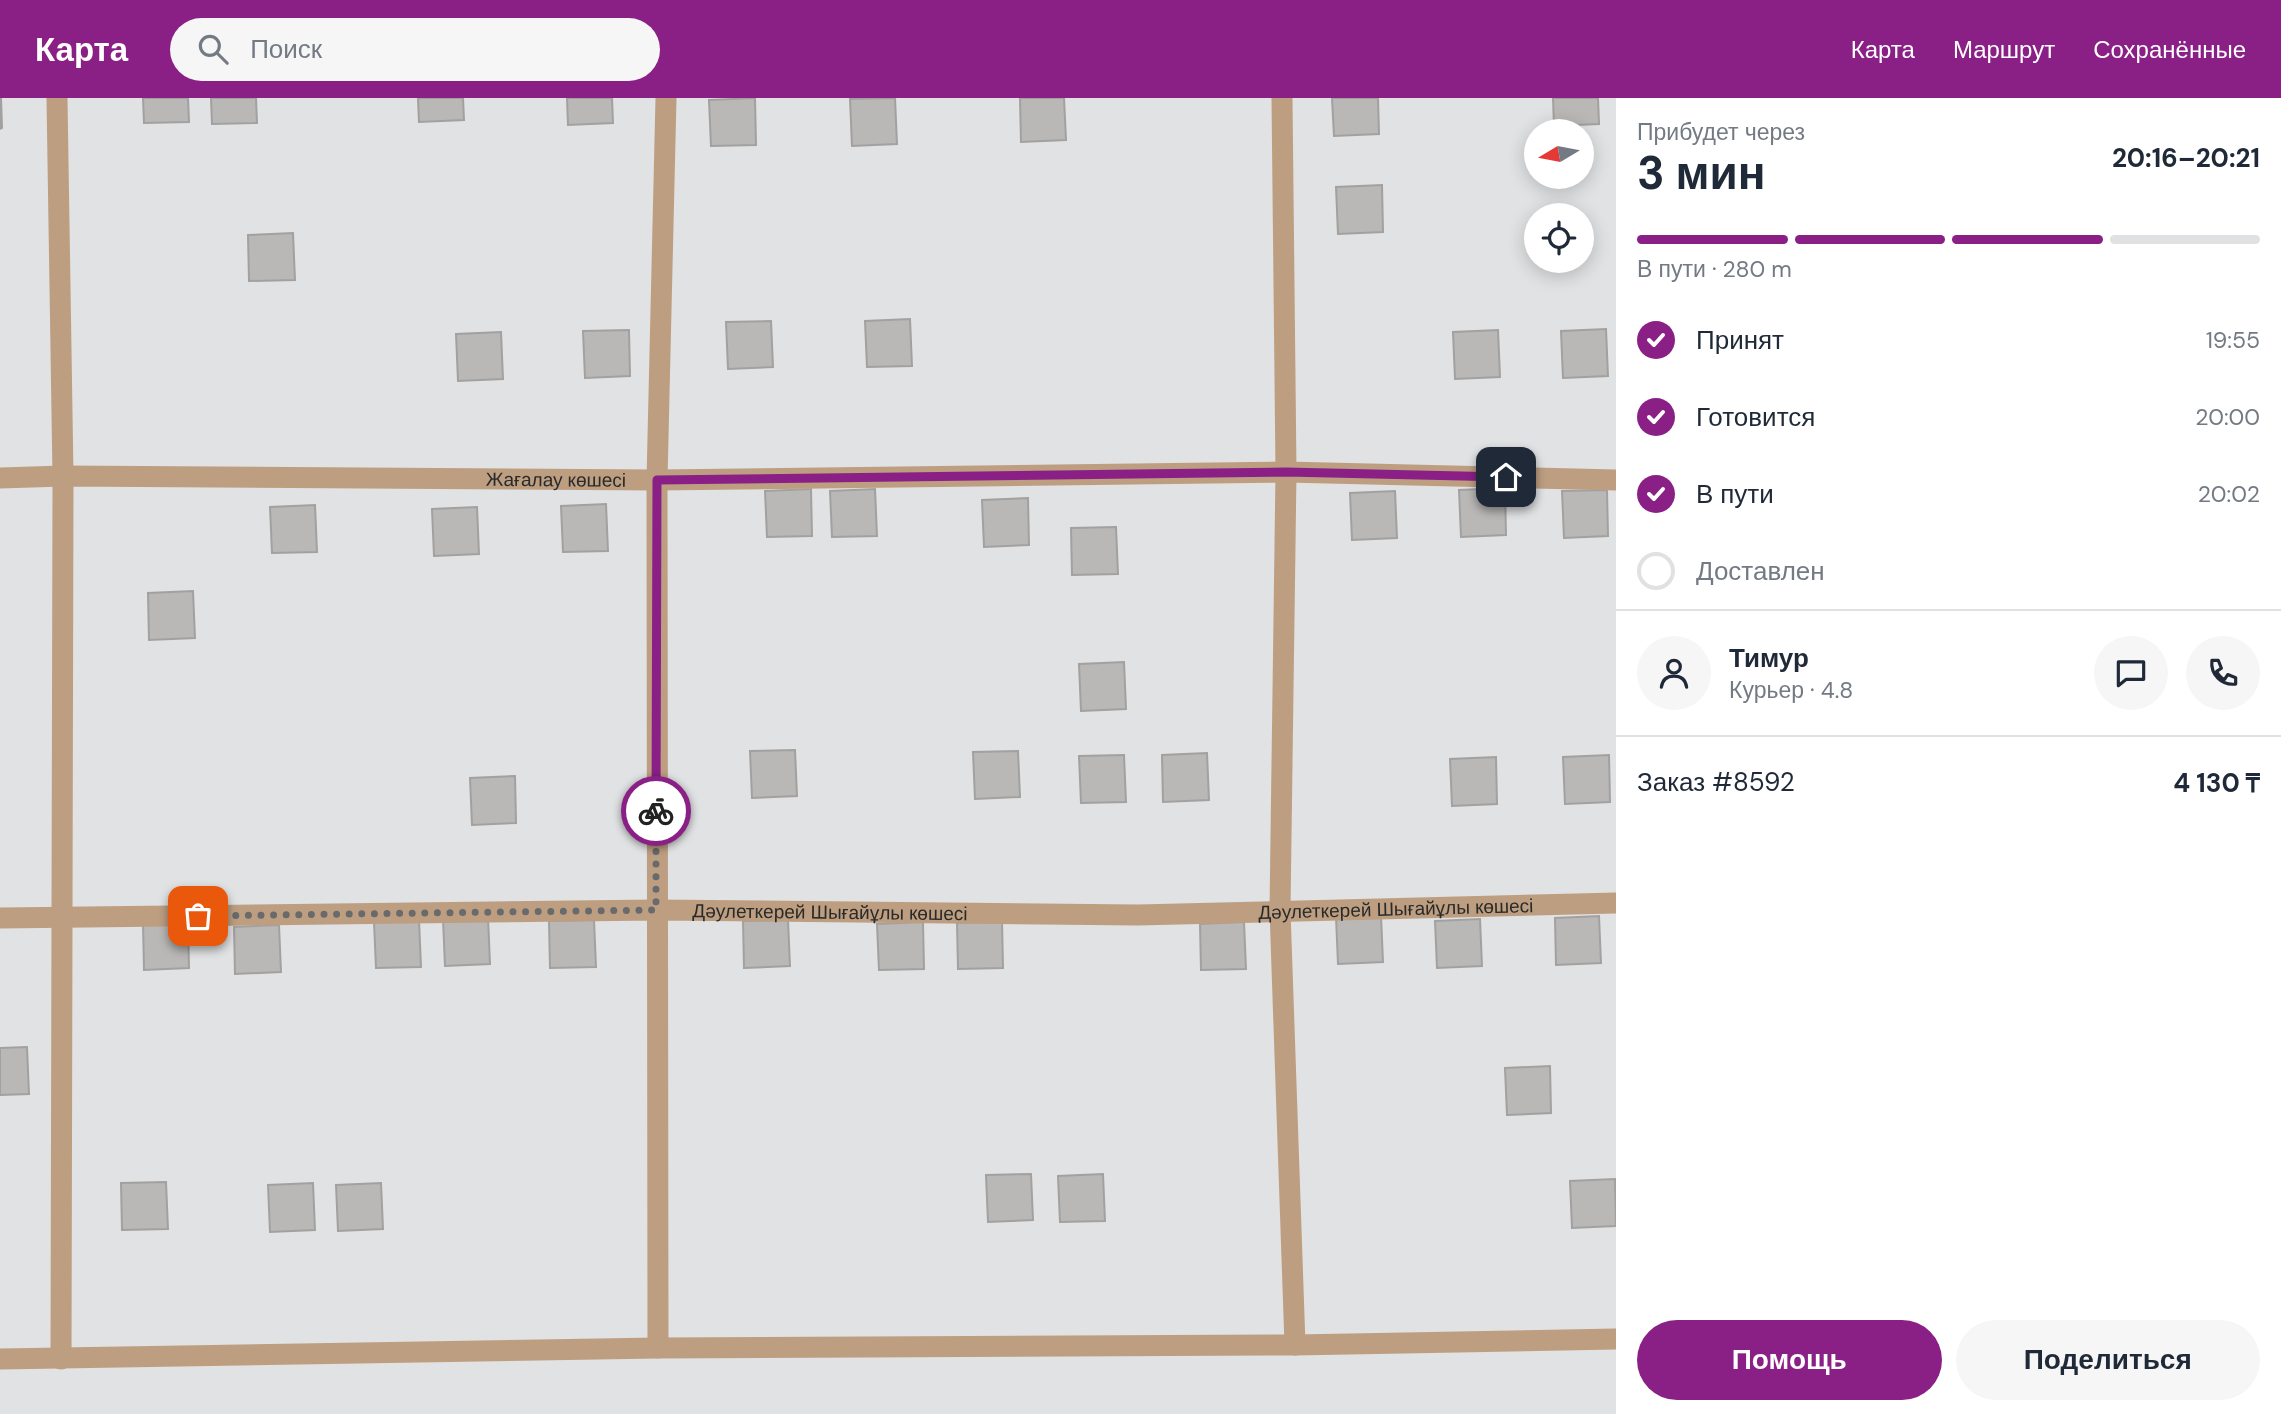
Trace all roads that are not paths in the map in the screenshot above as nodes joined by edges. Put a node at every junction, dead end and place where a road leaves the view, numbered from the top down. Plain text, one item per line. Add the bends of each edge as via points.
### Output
1 (57, 98) edge
2 (666, 98) edge
3 (1282, 98) edge
4 (1286, 472) junction
5 (63, 475) junction
6 (0, 478) edge
7 (657, 480) junction
8 (1616, 480) edge
9 (1616, 903) edge
10 (656, 910) junction
11 (1280, 910) junction
12 (0, 918) edge
13 (63, 918) junction
14 (1616, 1339) edge
15 (1294, 1345) junction
16 (657, 1348) junction
17 (0, 1359) edge
18 (61, 1359) junction

1 - 5 street
2 - 7 street
3 - 4 street
4 - 7 street, Жағалау көшесі
4 - 8 street, Жағалау көшесі
4 - 11 street
5 - 6 street, Жағалау көшесі
5 - 7 street, Жағалау көшесі
5 - 13 street
7 - 10 street
9 - 11 street, Дәулеткерей Шығайұлы көшесі
10 - 11 street, Дәулеткерей Шығайұлы көшесі via 1138,915
10 - 13 street, Дәулеткерей Шығайұлы көшесі
10 - 16 street
11 - 15 street
12 - 13 street, Дәулеткерей Шығайұлы көшесі
13 - 18 street
14 - 15 street
15 - 16 street
16 - 18 street
17 - 18 street

